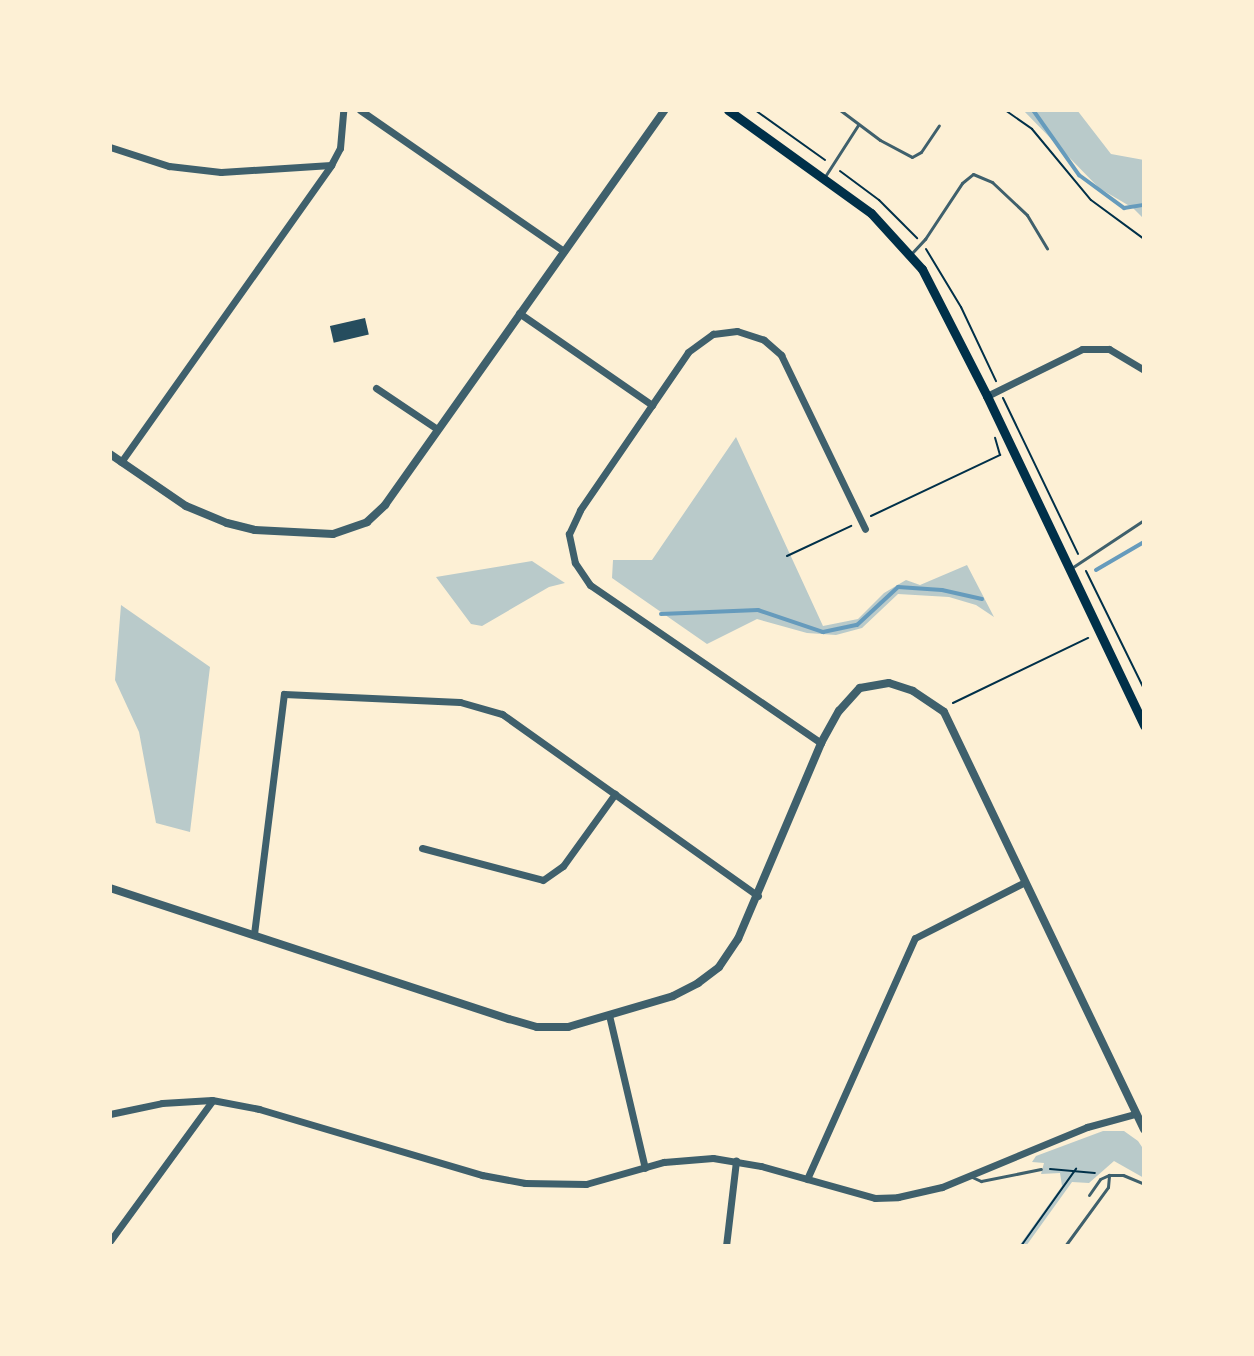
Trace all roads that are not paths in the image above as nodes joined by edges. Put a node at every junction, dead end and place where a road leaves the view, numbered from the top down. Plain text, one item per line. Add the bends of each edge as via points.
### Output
1 (343, 110) edge
2 (360, 110) edge
3 (665, 110) edge
4 (728, 110) edge
5 (840, 110) edge
6 (858, 125) junction
7 (939, 125) dead end
8 (110, 147) edge
9 (331, 165) junction
10 (824, 178) junction
11 (1047, 248) dead end
12 (564, 251) junction
13 (911, 254) junction
14 (519, 313) junction
15 (1144, 370) edge
16 (376, 388) dead end
17 (987, 396) junction
18 (652, 405) junction
19 (437, 429) junction
20 (110, 454) edge
21 (121, 462) junction
22 (1144, 520) edge
23 (863, 525) road end
24 (1070, 569) junction
25 (1144, 725) edge
26 (821, 743) junction
27 (615, 794) junction
28 (422, 848) dead end
29 (1023, 883) junction
30 (110, 888) edge
31 (758, 896) junction
32 (254, 934) junction
33 (609, 1015) junction
34 (212, 1100) junction
35 (110, 1114) edge
36 (1135, 1114) junction
37 (1144, 1130) edge
38 (736, 1161) junction
39 (645, 1168) junction
40 (1041, 1169) road end
41 (1109, 1175) junction
42 (969, 1176) junction
43 (807, 1179) junction
44 (1144, 1184) edge
45 (1089, 1195) dead end
46 (110, 1241) edge
47 (726, 1246) edge
48 (1065, 1246) edge

1 - 9 street via 340,148
2 - 12 street
3 - 12 street
4 - 10 main road
5 - 6 lane
6 - 7 lane via 916,158
6 - 10 lane
8 - 9 street via 169,166 221,172
9 - 21 street
10 - 13 main road via 871,213
11 - 13 lane via 1027,215 992,182 973,174
12 - 14 street
13 - 17 main road via 938,295
14 - 18 street
14 - 19 street
15 - 17 street via 1109,349 1082,349
16 - 19 street
17 - 24 main road
18 - 23 street via 688,352 713,334 737,331 764,340 791,372
18 - 26 street via 573,522 569,543 575,563 590,585
19 - 21 street via 376,514 356,528 333,534 255,530 208,517
20 - 21 street
22 - 24 lane
24 - 25 main road
26 - 29 street via 860,688 889,683 940,709
26 - 31 street
27 - 28 street via 563,866 543,880
27 - 31 street
27 - 32 street via 502,714 460,702 284,694
29 - 36 street
29 - 43 street via 915,938
30 - 32 street
31 - 33 street via 728,956 710,975 687,991
32 - 33 street via 537,1027 568,1027
33 - 39 street
34 - 35 street
34 - 39 street via 514,1182 586,1184
34 - 46 street
36 - 37 street
36 - 42 street via 1087,1127
38 - 39 street via 687,1159
38 - 43 street
38 - 47 street
40 - 42 lane via 981,1181
41 - 44 lane
41 - 45 lane
41 - 48 lane via 1108,1187
42 - 43 street via 919,1193 875,1198

